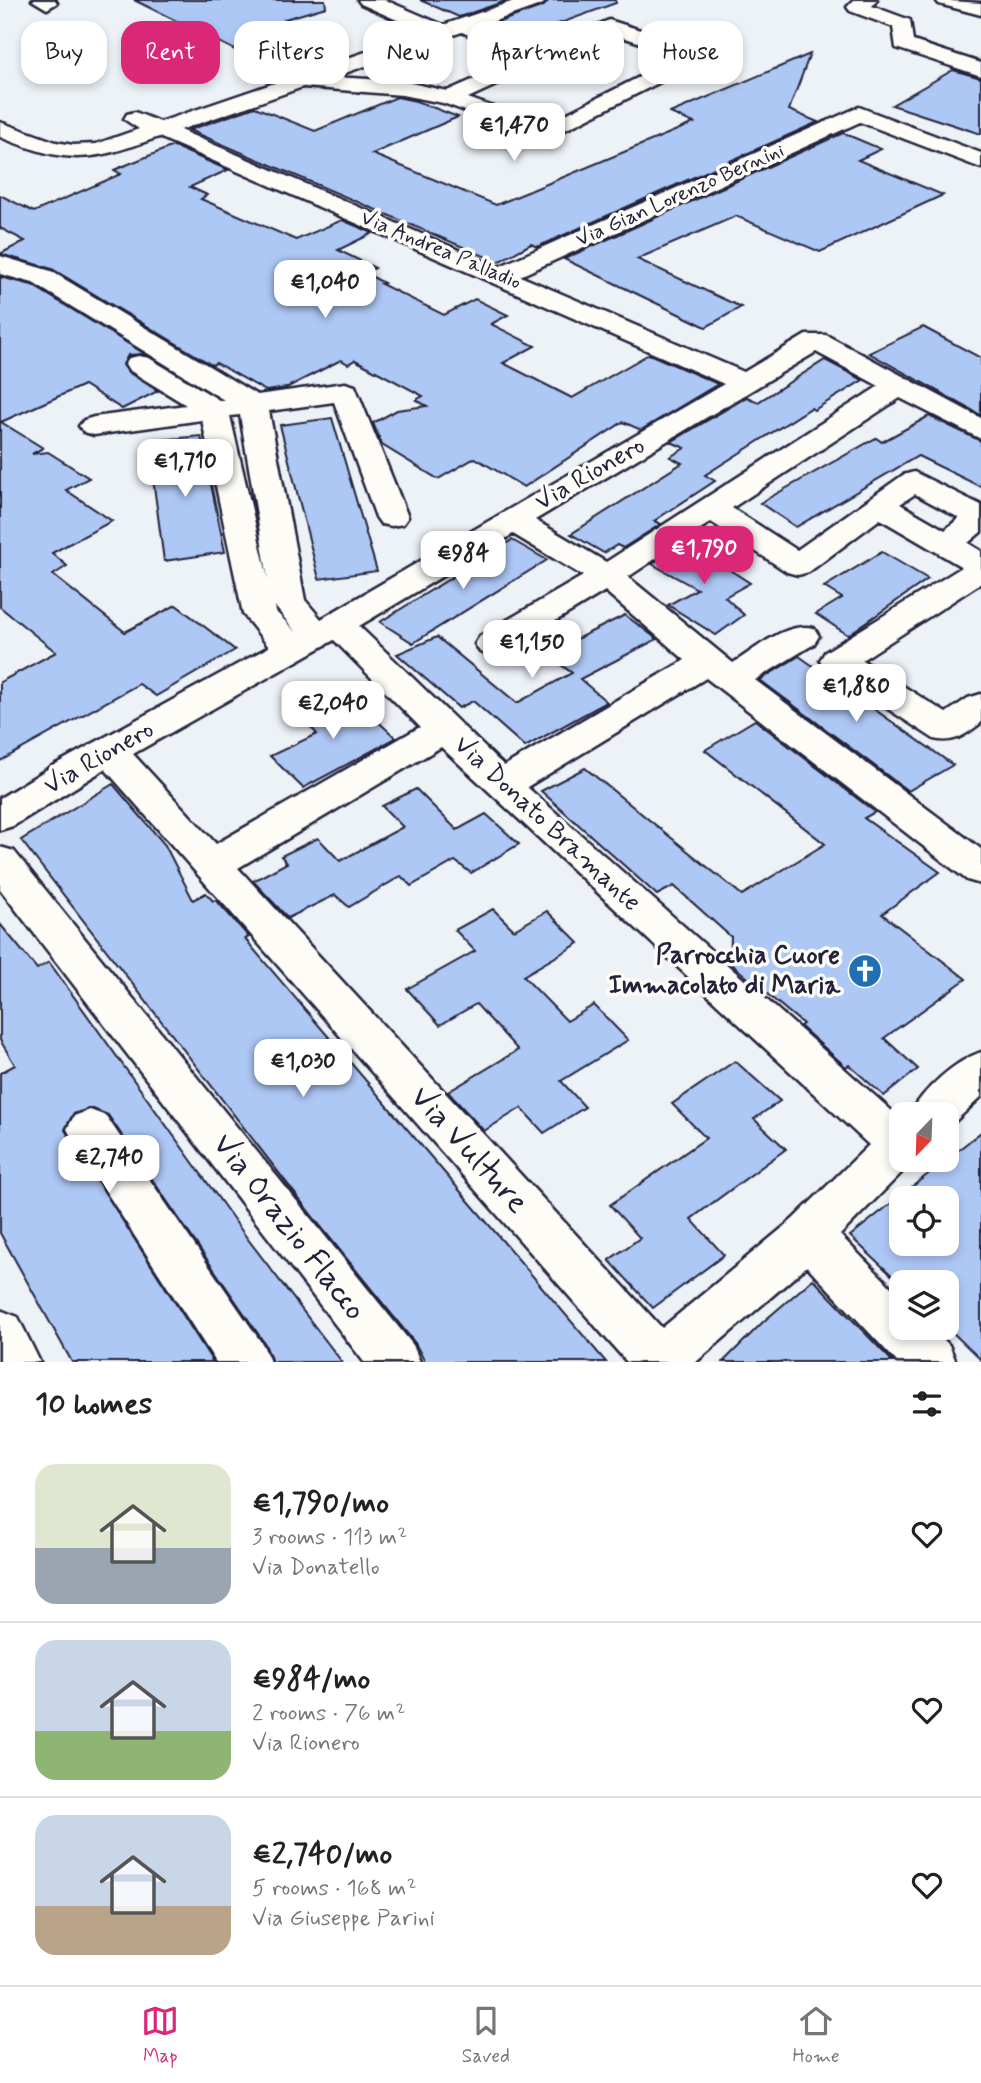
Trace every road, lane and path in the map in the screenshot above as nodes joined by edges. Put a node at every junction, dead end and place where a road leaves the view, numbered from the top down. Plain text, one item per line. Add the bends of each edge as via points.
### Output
1 (368, 0) edge
2 (484, 0) edge
3 (536, 0) edge
4 (867, 0) edge
5 (946, 0) edge
6 (981, 9) edge
7 (416, 21) edge
8 (421, 21) edge
9 (903, 24) junction
10 (462, 25) junction
11 (467, 27) edge
12 (453, 28) edge
13 (624, 31) edge
14 (942, 35) dead end
15 (363, 43) edge
16 (981, 70) edge
17 (292, 84) edge
18 (345, 84) edge
19 (481, 84) edge
20 (449, 98) junction
21 (145, 125) junction
22 (0, 129) edge
23 (66, 131) dead end
24 (981, 161) edge
25 (6, 267) edge
26 (501, 275) junction
27 (746, 383) junction
28 (899, 386) junction
29 (253, 405) junction
30 (214, 410) junction
31 (94, 426) dead end
32 (981, 430) edge
33 (879, 505) junction
34 (709, 507) junction
35 (392, 517) dead end
36 (512, 520) junction
37 (948, 544) junction
38 (981, 564) edge
39 (981, 569) edge
40 (607, 576) junction
41 (314, 636) junction
42 (802, 636) dead end
43 (492, 644) dead end
44 (720, 671) junction
45 (981, 706) edge
46 (444, 729) junction
47 (110, 752) junction
48 (501, 785) junction
49 (0, 816) edge
50 (0, 861) edge
51 (211, 865) junction
52 (981, 870) edge
53 (922, 1102) edge
54 (90, 1129) dead end
55 (889, 1161) edge
56 (809, 1235) junction
57 (0, 1333) edge
58 (15, 1362) edge
59 (245, 1362) edge
60 (395, 1362) edge
61 (659, 1362) edge
62 (931, 1362) edge

1 - 7 street
2 - 8 street
3 - 10 street
4 - 9 street via 856,7
5 - 6 street
9 - 14 street
9 - 16 street via 903,44
10 - 11 street
10 - 12 street
13 - 20 street via 699,55 545,132
15 - 21 street
17 - 21 street
18 - 20 street via 402,88
19 - 20 street
21 - 22 street via 79,155
21 - 23 street via 91,133
21 - 26 street, Via Andrea Palladio
24 - 26 street, Via Gian Lorenzo Bernini via 859,114
25 - 29 street via 42,277
25 - 30 street via 12,286
26 - 27 street, Via Andrea Palladio
27 - 28 street, Via Rionero via 816,341
27 - 36 street, Via Rionero
28 - 32 street
28 - 34 street
29 - 30 street
29 - 35 street via 345,392
29 - 41 street via 289,602
30 - 31 street
30 - 41 street via 260,614
33 - 34 street via 798,565
33 - 37 street
33 - 37 street via 914,481 980,517
34 - 40 street
36 - 40 street
36 - 41 street, Via Rionero
37 - 38 street
39 - 45 street via 837,660 947,730
40 - 43 street
40 - 44 street
41 - 46 street, Via Donato Bramante
41 - 47 street, Via Rionero
42 - 44 street
44 - 48 street
44 - 52 street
46 - 48 street, Via Donato Bramante
46 - 51 street, Via Donato Bramante
47 - 49 street, Via Rionero
47 - 51 street, Via Vulture
48 - 53 street, Via Donato Bramante via 783,1042
50 - 60 street, Via Orazio Flacco
51 - 61 street, Via Vulture
54 - 59 street
55 - 56 street
56 - 61 street
56 - 62 street
57 - 58 street

